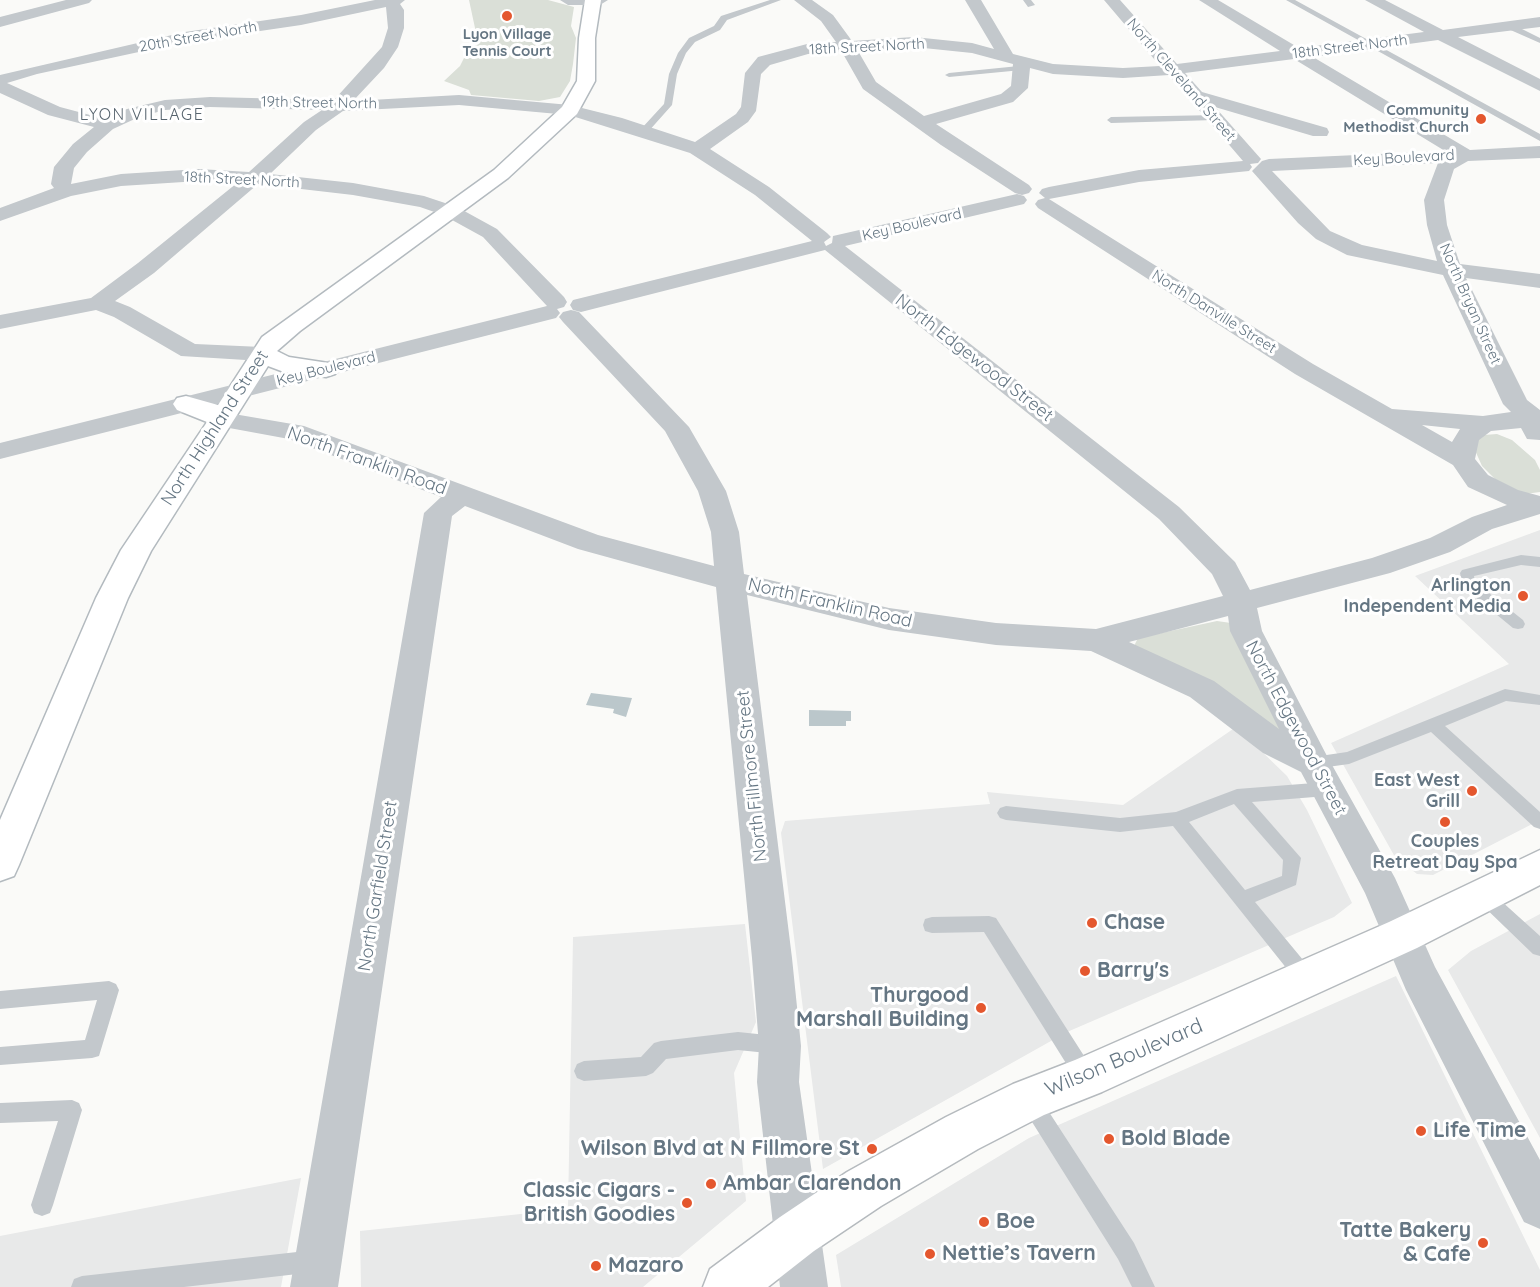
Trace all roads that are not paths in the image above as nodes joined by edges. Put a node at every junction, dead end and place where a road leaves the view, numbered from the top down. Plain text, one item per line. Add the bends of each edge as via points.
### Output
1 (84, 0) edge
2 (568, 0) edge
3 (593, 0) edge
4 (600, 0) edge
5 (777, 0) edge
6 (802, 0) edge
7 (974, 0) edge
8 (1112, 0) edge
9 (1207, 0) edge
10 (1290, 0) edge
11 (1373, 0) edge
12 (393, 1) edge
13 (0, 22) edge
14 (1540, 22) edge
15 (1509, 26) junction
16 (1441, 35) junction
17 (1540, 40) edge
18 (1370, 44) junction
19 (848, 46) junction
20 (1298, 53) junction
21 (1016, 62) junction
22 (1172, 70) junction
23 (1123, 73) junction
24 (950, 75) dead end
25 (0, 80) edge
26 (1540, 86) edge
27 (0, 87) edge
28 (1193, 92) junction
29 (336, 106) junction
30 (570, 110) junction
31 (1215, 117) junction
32 (1111, 120) dead end
33 (923, 122) junction
34 (107, 125) junction
35 (644, 131) junction
36 (1320, 132) dead end
37 (1540, 138) edge
38 (697, 149) junction
39 (1540, 152) edge
40 (1465, 155) junction
41 (1256, 166) junction
42 (1528, 171) dead end
43 (255, 178) junction
44 (66, 191) junction
45 (1020, 195) junction
46 (1047, 199) junction
47 (450, 211) junction
48 (0, 215) edge
49 (828, 243) junction
50 (1451, 269) junction
51 (1540, 281) edge
52 (98, 303) junction
53 (564, 309) junction
54 (0, 322) edge
55 (262, 354) junction
56 (326, 369) junction
57 (239, 390) junction
58 (186, 404) junction
59 (1387, 414) junction
60 (222, 420) junction
61 (1522, 423) edge
62 (0, 451) edge
63 (1462, 459) junction
64 (1478, 481) junction
65 (461, 495) junction
66 (1538, 505) edge
67 (1482, 523) junction
68 (1540, 561) edge
69 (732, 581) junction
70 (1241, 603) junction
71 (1518, 624) dead end
72 (1096, 640) junction
73 (1539, 700) edge
74 (1434, 724) junction
75 (1320, 776) junction
76 (1237, 796) junction
77 (1006, 813) dead end
78 (1177, 819) junction
79 (1540, 822) edge
80 (0, 865) edge
81 (1540, 866) edge
82 (1483, 895) junction
83 (1242, 899) junction
84 (932, 925) dead end
85 (1403, 935) junction
86 (1540, 948) edge
87 (1306, 978) junction
88 (0, 1000) edge
89 (780, 1046) junction
90 (0, 1056) edge
91 (584, 1071) dead end
92 (1086, 1077) junction
93 (1029, 1099) junction
94 (0, 1113) edge
95 (42, 1205) dead end
96 (1540, 1206) edge
97 (797, 1234) junction
98 (316, 1274) edge
99 (82, 1287) edge
100 (728, 1287) edge
101 (804, 1287) edge
102 (1144, 1287) edge

1 - 13 street
2 - 3 street
3 - 4 street
3 - 30 street, North Highland Street via 586,81
5 - 35 lane via 724,18 717,28 692,40 673,74 668,105
6 - 19 street via 827,18
7 - 21 street
8 - 22 street, North Cleveland Street
9 - 20 street
10 - 18 lane
11 - 16 street
12 - 25 street, 20th Street North via 301,20 185,37
12 - 29 street via 396,28 390,47
14 - 15 street, 18th Street North
15 - 16 street, 18th Street North
15 - 17 lane
16 - 18 street, 18th Street North
16 - 26 street
18 - 20 street, 18th Street North
18 - 37 lane
19 - 21 street, 18th Street North via 914,42 972,48
19 - 33 street via 870,85
19 - 38 street, 18th Street North via 807,49 764,61 753,73 750,106 742,118
20 - 22 street, 18th Street North
20 - 40 street
21 - 23 street, 18th Street North via 1064,70
21 - 24 lane
21 - 33 street via 1019,88 1007,98
22 - 23 street, 18th Street North
22 - 28 street, North Cleveland Street
23 - 28 street, 18th Street North
27 - 34 street via 54,111
28 - 31 street, North Cleveland Street
28 - 36 street, 18th Street North
29 - 30 street, 19th Street North via 459,100
29 - 34 street, 19th Street North via 188,103 133,113
29 - 43 street
30 - 35 street, North Edgewood Street
30 - 47 street, North Highland Street via 501,174
31 - 32 lane
31 - 41 street, North Cleveland Street
33 - 45 street
34 - 44 street, 19th Street North via 64,167 61,184
35 - 38 street, North Edgewood Street
38 - 49 street, North Edgewood Street via 762,191
39 - 40 street, Key Boulevard
40 - 41 street, Key Boulevard
40 - 42 street
40 - 50 street, North Bryan Street via 1445,166 1434,200 1437,225
41 - 46 street, Key Boulevard via 1139,176
41 - 50 street, North Cleveland Street via 1323,235 1355,250
43 - 44 street, 18th Street North via 199,175 120,180
43 - 47 street, 18th Street North via 353,189 424,202
43 - 52 street
44 - 48 street, 18th Street North
45 - 46 street via 1037,189
45 - 49 street, Key Boulevard
46 - 59 street, North Danville Street via 1304,369
47 - 53 street, North Fillmore Street via 493,235
47 - 55 street, North Highland Street via 291,326
49 - 53 street, Key Boulevard
49 - 70 street, North Edgewood Street via 1169,513 1225,569
50 - 51 street, North Cleveland Street
50 - 61 street, North Bryan Street
52 - 54 street
52 - 55 street via 123,312 190,351
53 - 56 street, Key Boulevard
53 - 69 street, North Fillmore Street via 676,427 712,491 725,532
55 - 56 street via 284,364
55 - 57 street, North Highland Street
56 - 57 street, Key Boulevard
57 - 58 street, Key Boulevard
57 - 60 street, North Highland Street
58 - 60 street
58 - 62 street, Key Boulevard
59 - 61 street, North Danville Street
59 - 63 street, North Danville Street
60 - 65 street, North Franklin Road via 295,432
60 - 80 street, North Highland Street via 136,550
61 - 63 street via 1466,437
63 - 64 street
64 - 66 street
64 - 67 street
65 - 69 street, North Franklin Road via 588,542
65 - 98 street, North Garfield Street via 438,513
66 - 67 street
67 - 70 street, North Franklin Road via 1440,545 1380,566
68 - 71 lane via 1521,560 1467,573 1467,584
69 - 72 street, North Franklin Road via 889,619 996,634
69 - 89 street, North Fillmore Street
70 - 72 street, North Franklin Road
70 - 75 street, North Edgewood Street via 1246,631
72 - 75 street via 1202,689
73 - 74 lane via 1505,694
74 - 75 lane via 1349,758
74 - 79 lane
75 - 76 lane
75 - 85 street, North Edgewood Street
76 - 78 lane
76 - 83 lane via 1292,858 1290,880
77 - 78 lane via 1120,825
78 - 83 lane
81 - 82 street, Wilson Boulevard
82 - 85 street, Wilson Boulevard
82 - 86 lane
83 - 87 lane
84 - 92 lane via 989,924
85 - 87 street, Wilson Boulevard
85 - 96 street, North Edgewood Street via 1420,977
87 - 92 street, Wilson Boulevard
88 - 90 lane via 109,990 92,1049
89 - 91 lane via 738,1041 661,1050 646,1066
89 - 97 street, North Fillmore Street via 778,1082
92 - 93 street, Wilson Boulevard
93 - 97 street, Wilson Boulevard via 864,1189
93 - 102 lane via 1126,1251
94 - 95 lane via 72,1110
97 - 100 street, Wilson Boulevard
97 - 101 street, North Fillmore Street
98 - 99 lane

